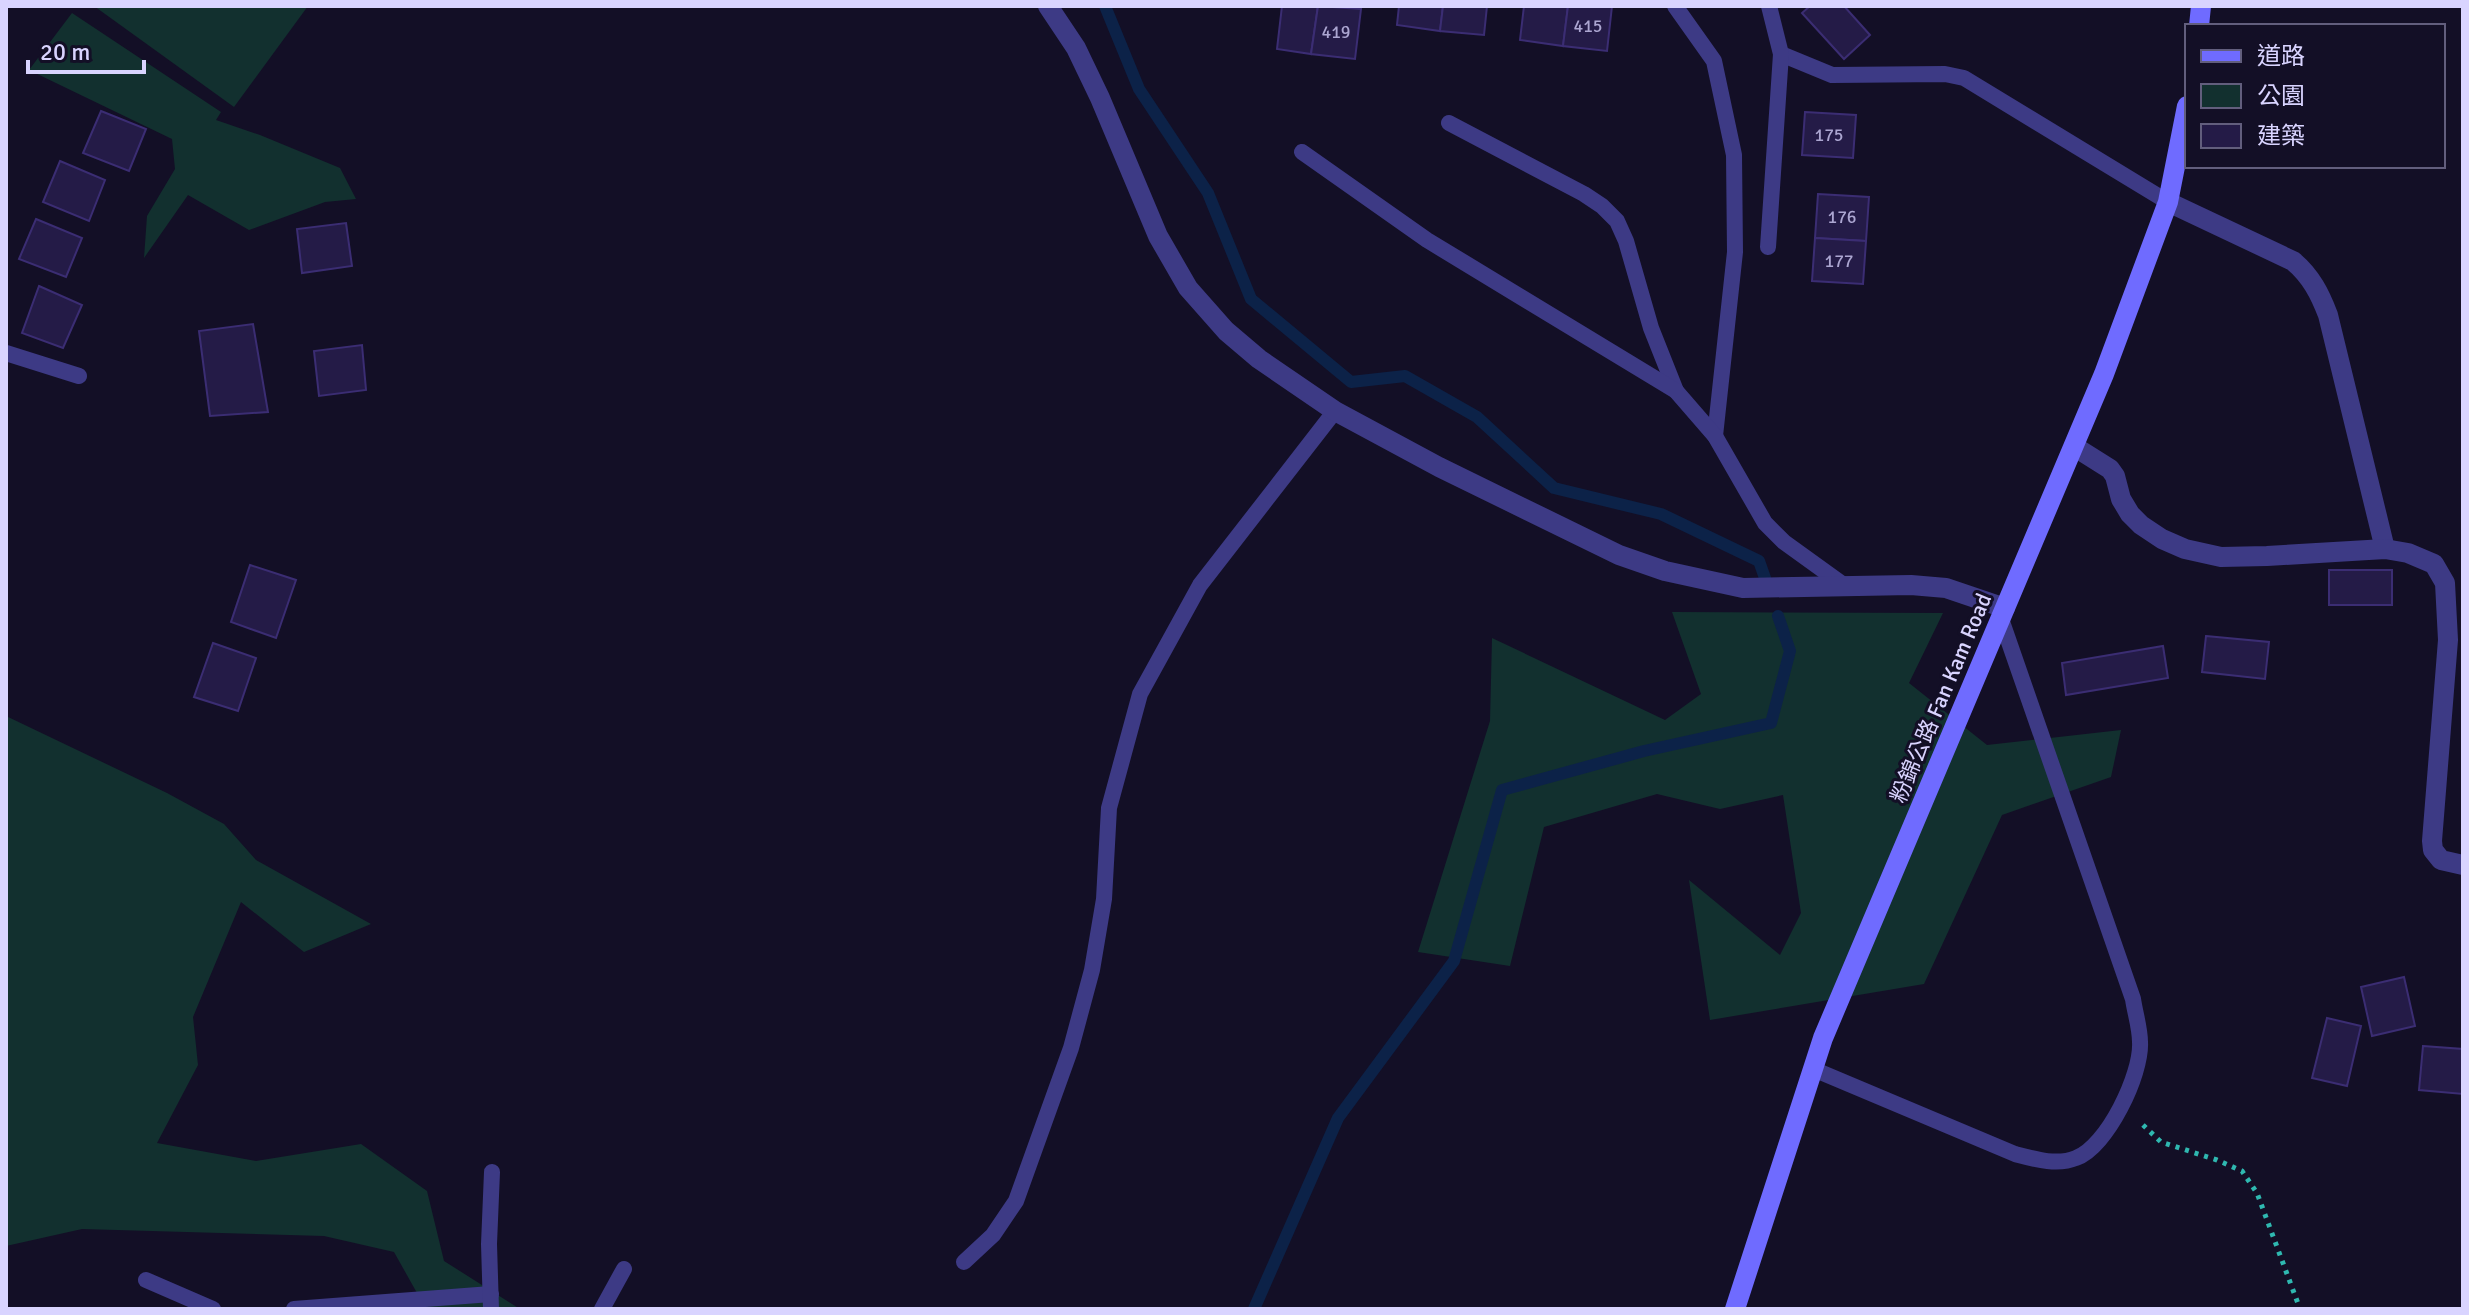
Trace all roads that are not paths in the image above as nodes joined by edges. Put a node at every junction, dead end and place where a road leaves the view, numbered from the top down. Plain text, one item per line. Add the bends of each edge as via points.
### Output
1 (1048, 6) edge
2 (1675, 6) edge
3 (1769, 6) edge
4 (1781, 54) junction
5 (2185, 116) edge
6 (1449, 123) dead end
7 (1302, 152) dead end
8 (2168, 202) junction
9 (1768, 247) dead end
10 (6, 353) edge
11 (79, 376) dead end
12 (1676, 391) junction
13 (1335, 411) junction
14 (1715, 436) junction
15 (2075, 447) junction
16 (2385, 549) junction
17 (1845, 586) junction
18 (2003, 613) junction
19 (2463, 865) edge
20 (1813, 1069) junction
21 (492, 1172) dead end
22 (964, 1262) dead end
23 (624, 1269) dead end
24 (146, 1280) dead end
25 (491, 1301) edge
26 (213, 1309) edge
27 (294, 1309) edge
28 (602, 1309) edge
29 (1735, 1309) edge

1 - 13 street via 1076,48 1158,236 1188,288 1259,359
2 - 14 lane via 1714,61 1734,155 1735,252
3 - 4 lane
4 - 8 lane via 1832,75 1964,78
4 - 9 lane
5 - 8 main road, 粉錦公路 Fan Kam Road
6 - 12 lane via 1584,194 1617,221
7 - 12 lane via 1427,240
8 - 15 main road, 粉錦公路 Fan Kam Road
8 - 16 street via 2293,261 2314,284 2328,315
10 - 11 lane
12 - 14 lane
13 - 17 street via 1619,555 1665,571 1743,588
13 - 22 lane via 1200,585 1140,694 1109,808 1104,899 1071,1048 1016,1201 993,1235
14 - 17 lane via 1765,523
15 - 16 street via 2110,469 2121,499 2141,525 2185,549 2221,557
15 - 18 main road, 粉錦公路 Fan Kam Road
16 - 19 street via 2426,559 2445,583 2448,640 2432,841 2441,860
17 - 18 street via 1946,588
18 - 20 main road, 粉錦公路 Fan Kam Road
18 - 20 lane via 2133,999 2141,1043 2122,1105 2086,1152 2046,1161 2015,1154
20 - 29 main road, 粉錦公路 Fan Kam Road
21 - 25 lane
23 - 28 lane
24 - 26 lane
25 - 27 lane

